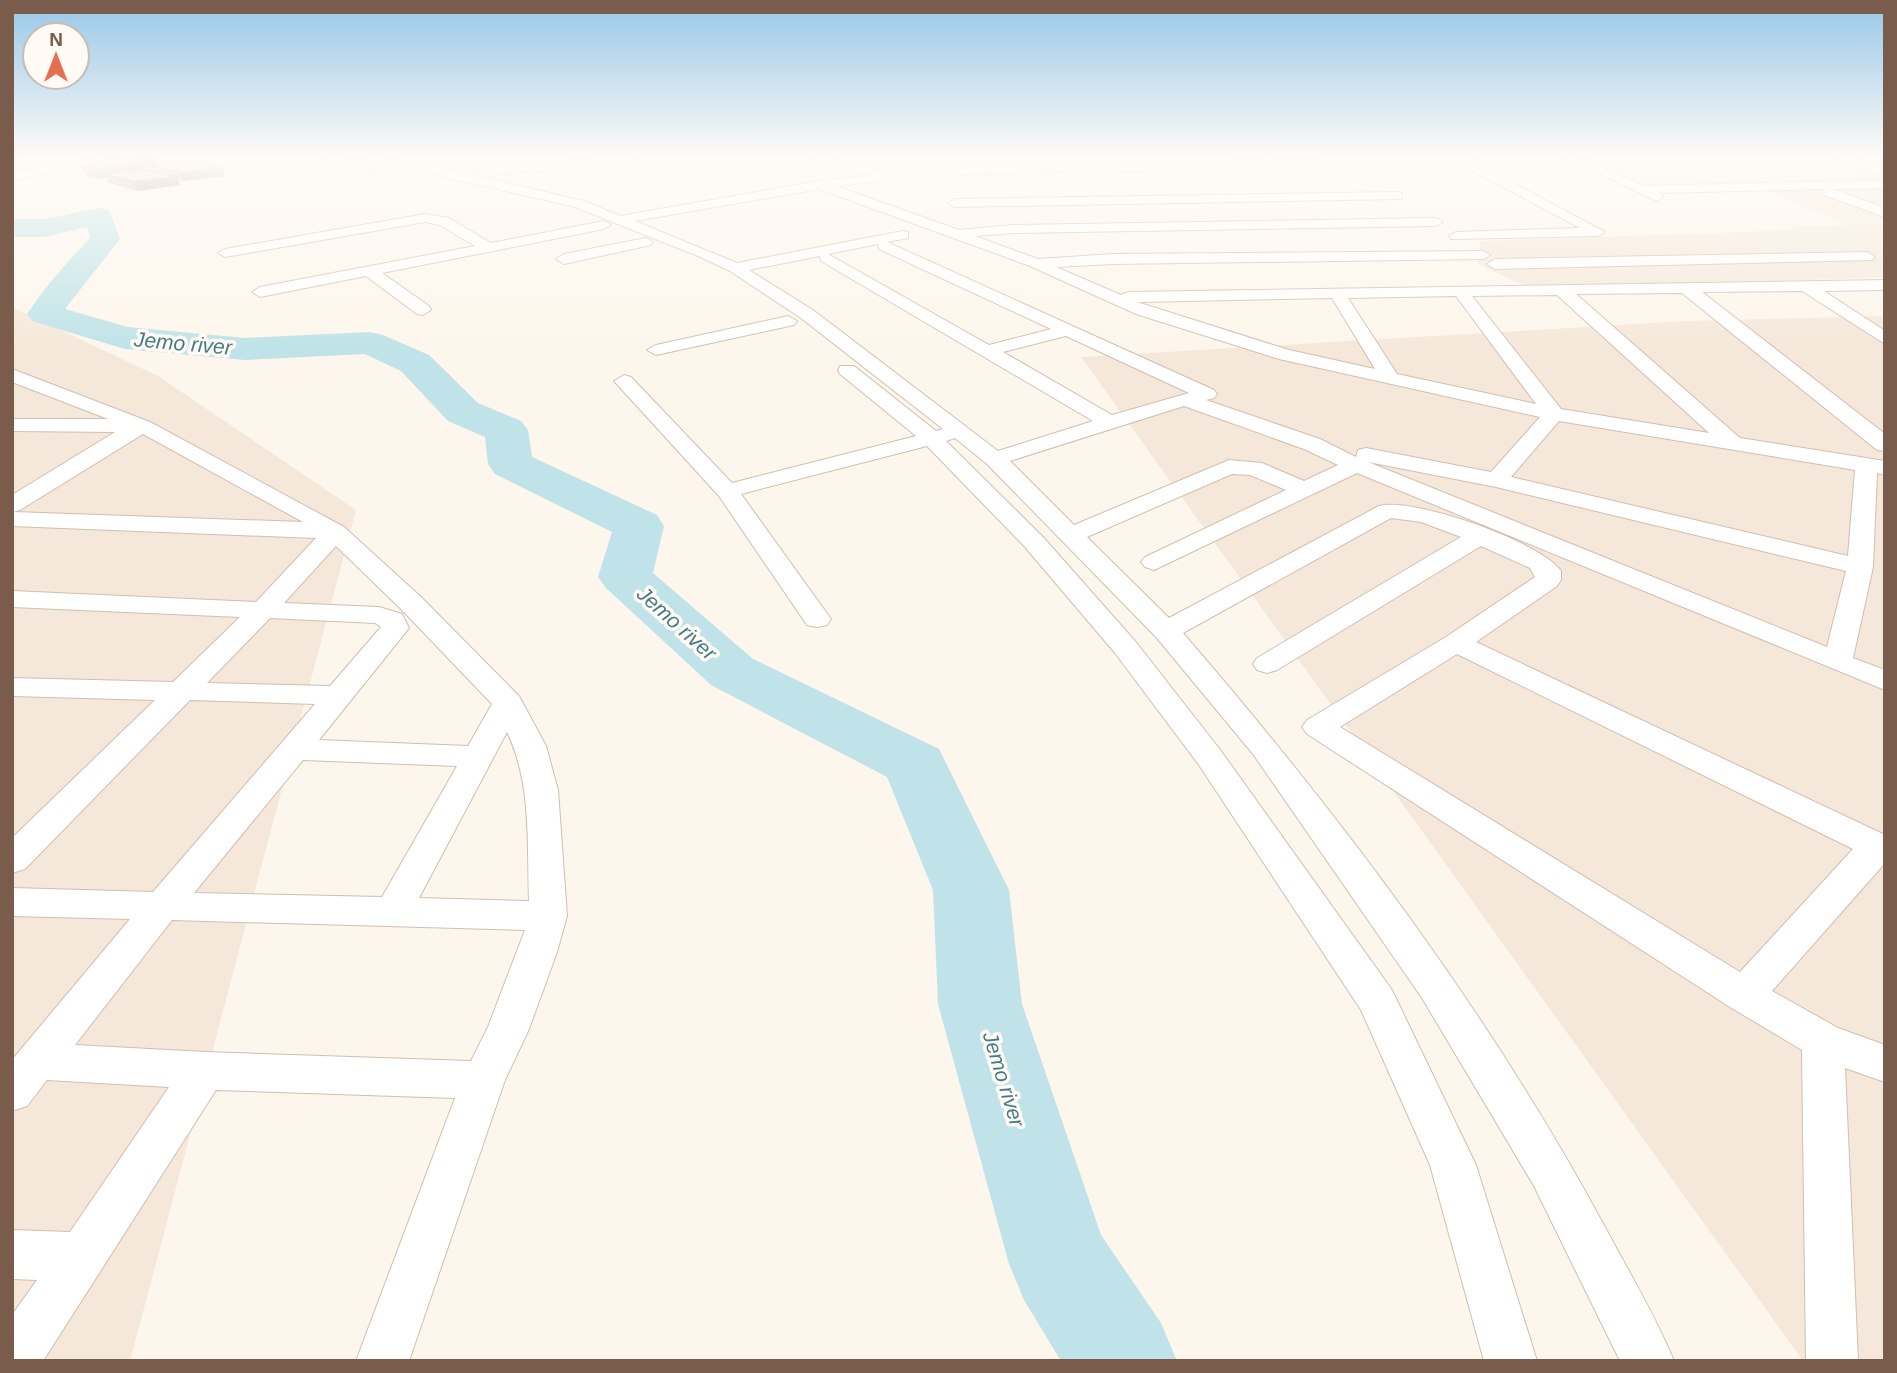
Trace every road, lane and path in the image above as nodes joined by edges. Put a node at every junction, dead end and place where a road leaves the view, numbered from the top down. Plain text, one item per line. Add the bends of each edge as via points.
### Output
1 (402, 222) edge
2 (446, 222) edge
3 (614, 222) junction
4 (922, 222) edge
5 (1241, 222) edge
6 (1433, 222) edge
7 (1436, 222) edge
8 (1579, 222) edge
9 (1244, 226) junction
10 (1293, 226) junction
11 (947, 231) junction
12 (1456, 236) junction
13 (1833, 240) dead end
14 (646, 242) junction
15 (884, 246) dead end
16 (489, 248) junction
17 (225, 253) dead end
18 (1324, 256) junction
19 (1867, 257) junction
20 (826, 258) dead end
21 (564, 259) dead end
22 (1489, 260) junction
23 (1738, 260) junction
24 (1035, 263) junction
25 (1885, 265) edge
26 (735, 268) junction
27 (369, 271) junction
28 (964, 282) junction
29 (1885, 285) edge
30 (940, 287) dead end
31 (1798, 287) junction
32 (1686, 289) junction
33 (1563, 290) junction
34 (1529, 291) junction
35 (260, 292) dead end
36 (917, 292) dead end
37 (1461, 292) junction
38 (1338, 293) junction
39 (1361, 293) junction
40 (893, 297) junction
41 (1112, 297) junction
42 (423, 310) dead end
43 (788, 321) junction
44 (1068, 330) junction
45 (1885, 339) edge
46 (656, 350) dead end
47 (990, 350) junction
48 (1391, 379) junction
49 (16, 380) edge
50 (624, 381) dead end
51 (1185, 400) junction
52 (1554, 414) junction
53 (1110, 422) junction
54 (12, 425) edge
55 (143, 426) junction
56 (946, 435) junction
57 (1312, 444) junction
58 (1736, 445) junction
59 (1885, 445) edge
60 (995, 459) junction
61 (1356, 465) junction
62 (1875, 467) edge
63 (12, 477) edge
64 (56, 477) junction
65 (1496, 480) junction
66 (1303, 489) junction
67 (727, 491) junction
68 (12, 505) edge
69 (12, 519) edge
70 (335, 532) junction
71 (1071, 535) junction
72 (1478, 537) junction
73 (1154, 562) dead end
74 (1860, 567) junction
75 (12, 599) edge
76 (265, 608) junction
77 (402, 611) junction
78 (817, 619) dead end
79 (1166, 631) junction
80 (1456, 643) junction
81 (1838, 662) junction
82 (1267, 664) dead end
83 (1885, 681) edge
84 (16, 690) edge
85 (181, 691) junction
86 (340, 695) junction
87 (508, 703) junction
88 (295, 749) junction
89 (480, 757) junction
90 (1881, 848) edge
91 (12, 860) edge
92 (12, 902) edge
93 (164, 904) junction
94 (392, 912) junction
95 (548, 916) junction
96 (1744, 995) junction
97 (1823, 1041) junction
98 (1885, 1064) edge
99 (205, 1071) junction
100 (24, 1076) edge
101 (483, 1080) junction
102 (12, 1254) edge
103 (83, 1257) junction
104 (12, 1361) edge
105 (382, 1361) edge
106 (1511, 1361) edge
107 (1648, 1361) edge
108 (1832, 1361) edge

1 - 17 street
2 - 16 street
3 - 14 street
3 - 16 street
3 - 26 street
4 - 11 street
5 - 9 street
6 - 10 street
7 - 12 street
8 - 12 street via 1598,232
9 - 10 street
9 - 11 street
10 - 18 street
11 - 24 street
11 - 26 street
12 - 22 street
13 - 19 street
14 - 21 street
14 - 43 street
15 - 28 street
16 - 27 street
18 - 22 street
18 - 24 street
18 - 39 street
19 - 23 street
19 - 25 street
20 - 40 street
22 - 23 street
22 - 34 street
23 - 31 street
24 - 41 street
26 - 56 street via 807,314
27 - 35 street
27 - 42 street
28 - 30 street
28 - 44 street
29 - 31 street
31 - 32 street
31 - 45 street
32 - 33 street
32 - 59 street
33 - 34 street
33 - 58 street
34 - 37 street
36 - 40 street
37 - 39 street
37 - 52 street
38 - 39 street
38 - 41 street
38 - 48 street
40 - 47 street
41 - 48 street via 1273,352
43 - 46 street
43 - 56 street
44 - 47 street
44 - 51 street via 1207,394
47 - 53 street
48 - 52 street
49 - 55 street
50 - 67 street
51 - 53 street
51 - 57 street
52 - 58 street
52 - 65 street
53 - 60 street
54 - 55 street
55 - 64 street
55 - 70 street
56 - 60 street
56 - 67 street
56 - 106 street via 1125,647 1210,758 1378,1002 1453,1165
57 - 61 street
57 - 65 street
58 - 62 street
60 - 71 street
61 - 66 street
61 - 81 street
62 - 74 street
63 - 64 street
64 - 68 street
65 - 74 street
66 - 71 street via 1254,468 1228,467
66 - 73 street
67 - 78 street
69 - 70 street
70 - 76 street
70 - 77 street
71 - 79 street
72 - 79 street via 1426,514 1387,511
72 - 80 street via 1539,563 1548,572 1548,580
72 - 82 street
74 - 81 street
75 - 76 street
76 - 77 street via 379,615
76 - 85 street
77 - 86 street via 395,628
77 - 87 street
79 - 107 street via 1264,747 1436,987 1550,1171
80 - 90 street
80 - 96 street via 1318,727
81 - 83 street
84 - 85 street
85 - 86 street
85 - 91 street
86 - 88 street
87 - 89 street
87 - 95 street via 530,746 541,790
88 - 89 street
88 - 93 street
89 - 94 street
90 - 96 street
92 - 93 street
93 - 94 street
93 - 100 street
94 - 95 street
95 - 101 street via 508,1029
96 - 97 street
97 - 98 street
97 - 108 street
99 - 100 street
99 - 101 street
99 - 103 street
101 - 105 street
102 - 103 street
103 - 104 street

